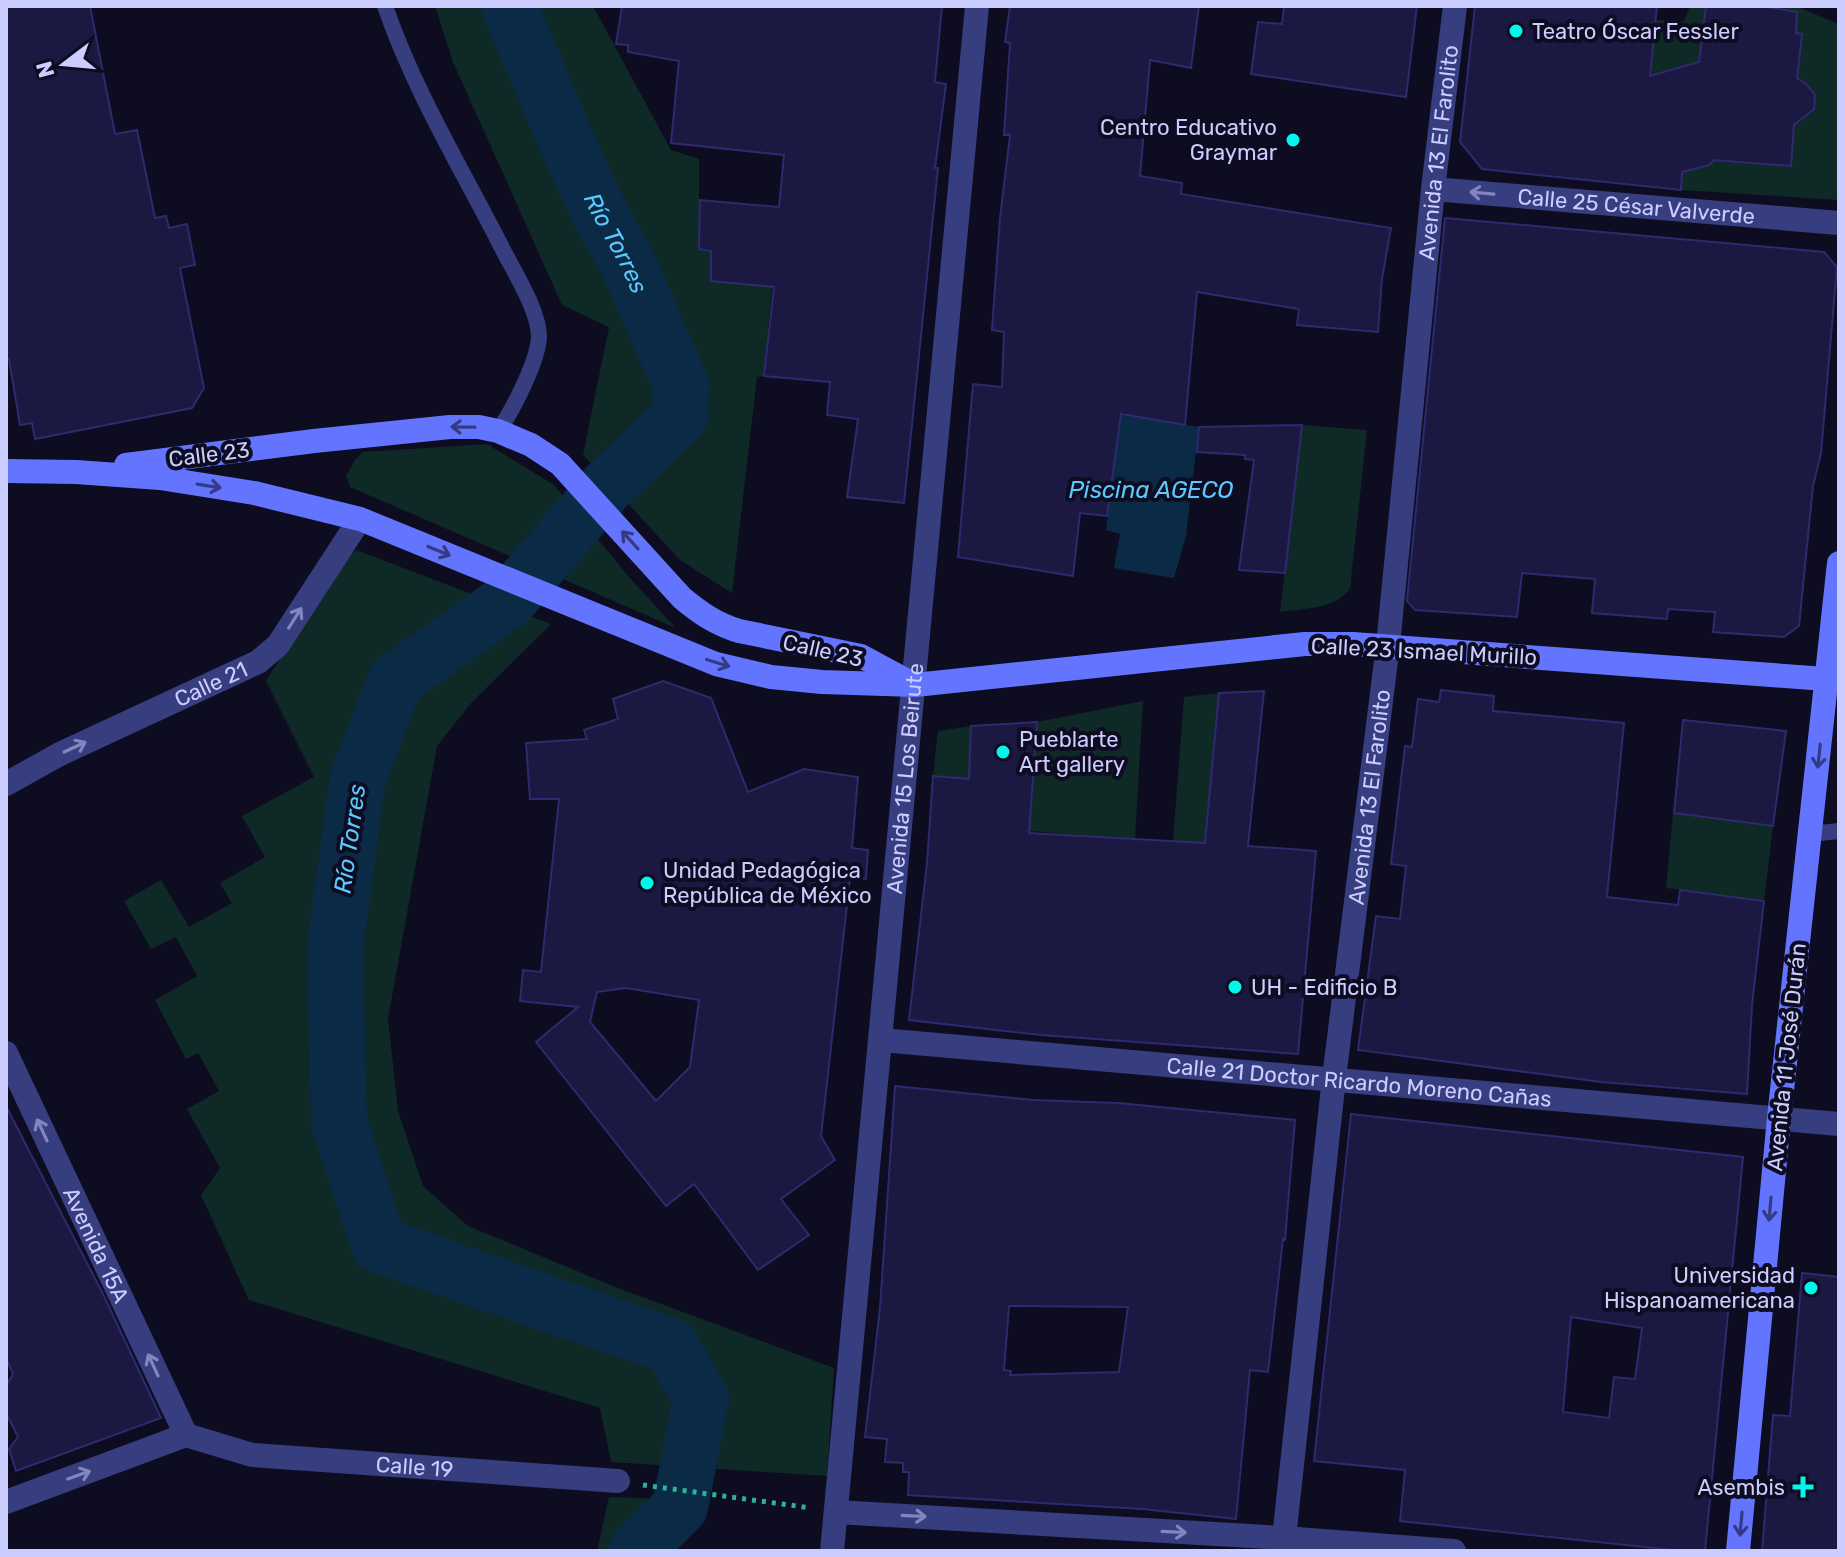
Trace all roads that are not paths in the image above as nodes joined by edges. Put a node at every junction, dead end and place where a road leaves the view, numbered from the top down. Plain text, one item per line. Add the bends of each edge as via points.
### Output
1 (385, 6) edge
2 (977, 6) edge
3 (1455, 6) edge
4 (1433, 189) junction
5 (1839, 223) edge
6 (498, 431) junction
7 (6, 471) edge
8 (76, 472) junction
9 (363, 520) junction
10 (1839, 563) edge
11 (1388, 645) junction
12 (1833, 679) edge
13 (915, 685) junction
14 (6, 784) edge
15 (1839, 831) edge
16 (1810, 834) junction
17 (881, 1040) junction
18 (6, 1053) edge
19 (1334, 1078) junction
20 (1779, 1118) junction
21 (1839, 1124) edge
22 (186, 1435) junction
23 (618, 1481) road end
24 (6, 1502) edge
25 (836, 1512) junction
26 (1284, 1538) junction
27 (832, 1551) edge
28 (1454, 1551) edge
29 (1738, 1551) edge

1 - 6 lane via 416,82 537,327 536,351 511,413
2 - 13 street, Avenida 15 Los Beirute
3 - 4 street, Avenida 13 El Farolito
5 -> 4 street, Calle 25 César Valverde
4 - 11 street, Avenida 13 El Farolito
6 -> 8 main road, Calle 23 via 450,427
13 -> 6 main road, Calle 23 via 861,656 722,626 702,615 560,464
7 - 8 main road, Calle 23
8 -> 9 main road, Calle 23 via 254,493
9 -> 13 main road, Calle 23 via 716,664 771,677
14 -> 9 street, Calle 21 via 258,662 278,645
10 - 12 main road, Avenida 11 José Durán
11 - 12 main road, Calle 23 Ismael Murillo
11 - 13 main road, Calle 23 Ismael Murillo via 1305,644
11 - 19 street, Avenida 13 El Farolito
12 -> 16 main road, Avenida 11 José Durán
13 - 17 street, Avenida 15 Los Beirute
15 - 16 lane
16 - 20 main road, Avenida 11 José Durán
17 - 19 street, Calle 21 Doctor Ricardo Moreno Cañas
17 - 25 street, Avenida 15 Los Beirute
22 -> 18 street, Avenida 15A
19 - 20 street, Calle 21 Doctor Ricardo Moreno Cañas
19 - 26 street, Avenida 13 El Farolito
20 - 21 street, Calle 21 Doctor Ricardo Moreno Cañas
20 -> 29 main road, Avenida 11 José Durán
22 - 23 street, Calle 19 via 252,1455
24 -> 22 street
25 -> 26 street
25 - 27 street, Avenida 15 Los Beirute
26 - 28 street

